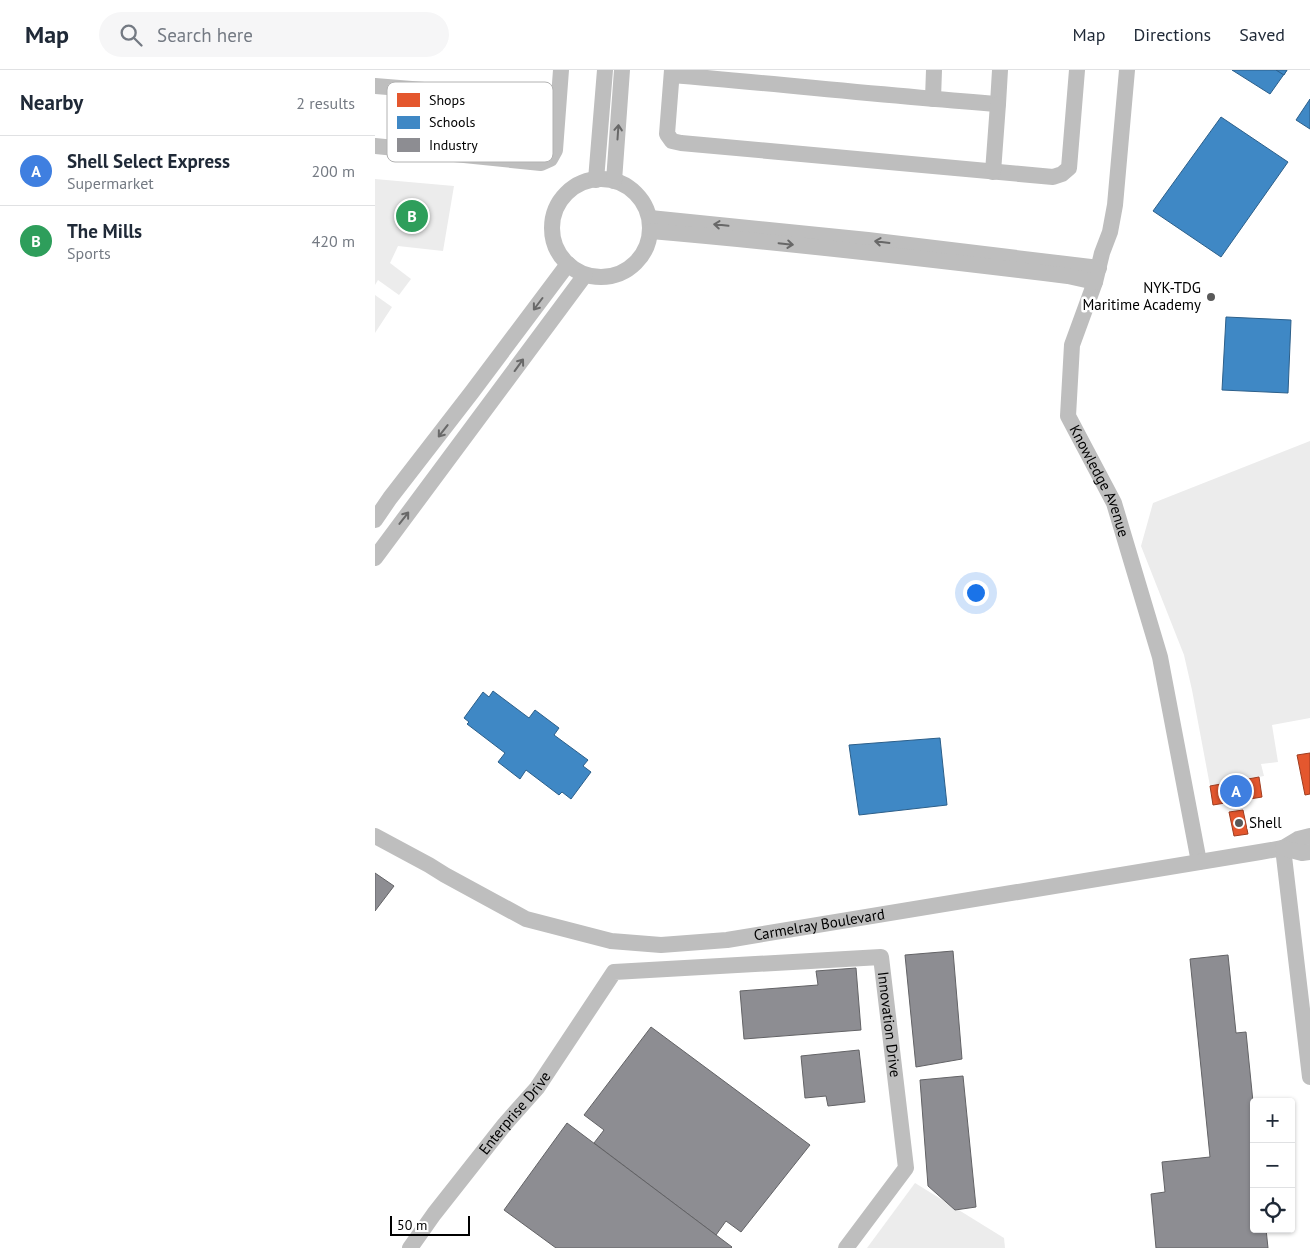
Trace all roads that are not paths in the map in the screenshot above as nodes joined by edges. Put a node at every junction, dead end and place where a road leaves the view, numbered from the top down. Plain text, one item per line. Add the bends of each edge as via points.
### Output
1 (561, 70) edge
2 (605, 70) edge
3 (622, 70) edge
4 (934, 70) edge
5 (1001, 70) edge
6 (1077, 70) edge
7 (1127, 70) edge
8 (672, 72) edge
9 (804, 78) edge
10 (933, 99) junction
11 (553, 101) edge
12 (558, 101) junction
13 (998, 104) junction
14 (553, 154) edge
15 (993, 172) junction
16 (596, 180) junction
17 (614, 181) junction
18 (650, 225) junction
19 (568, 264) junction
20 (585, 275) junction
21 (1097, 275) junction
22 (489, 369) junction
23 (506, 382) junction
24 (464, 403) junction
25 (481, 415) junction
26 (375, 520) edge
27 (375, 558) edge
28 (375, 836) edge
29 (1310, 836) edge
30 (1283, 848) junction
31 (1310, 852) edge
32 (1199, 862) junction
33 (614, 972) joint
34 (1310, 1078) edge
35 (410, 1248) edge
36 (846, 1248) edge

1 - 12 street
2 - 16 street
17 -> 3 street
4 - 10 street
5 - 13 street
6 - 15 street via 1069,168 1053,177
7 - 21 street, Knowledge Avenue via 1115,205
8 - 9 street
8 - 15 street via 667,134 672,141 681,144
9 - 10 street
10 - 13 street
11 - 12 street
12 - 14 street
13 - 15 street
16 - 17 street
16 - 19 street via 578,185 563,197 554,213 552,232 557,250
17 - 18 street via 631,188 643,202
18 - 20 street via 646,249 636,264 621,274 603,278
18 - 21 street via 1068,276
19 - 20 street
19 -> 22 street
23 -> 20 street
21 - 32 street, Knowledge Avenue via 1072,345 1068,416 1114,503 1160,657
22 - 23 street
22 - 24 street
23 - 25 street
24 - 25 street
24 -> 26 street
27 -> 25 street
28 - 32 street, Carmelray Boulevard via 526,919 611,941 661,945 727,940
29 - 30 street, Carmelray Boulevard
30 - 31 street, Carmelray Boulevard
30 - 32 street, Carmelray Boulevard
30 - 34 street
33 - 35 street, Enterprise Drive via 537,1088 445,1199
33 - 36 street, Innovation Drive via 881,957 906,1168

